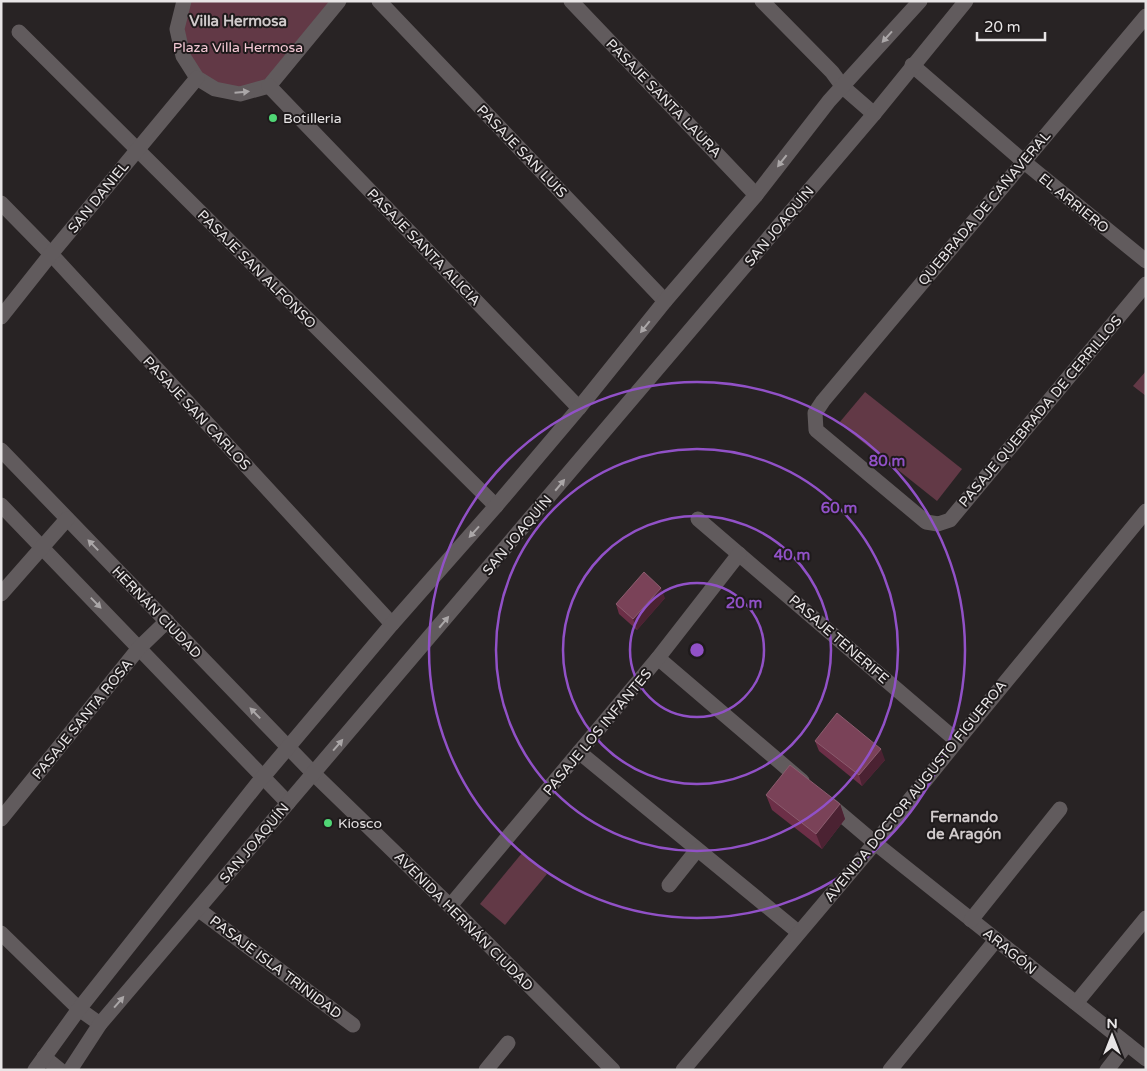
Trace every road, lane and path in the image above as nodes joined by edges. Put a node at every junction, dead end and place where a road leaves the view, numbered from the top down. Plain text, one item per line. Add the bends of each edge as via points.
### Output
1 (184, 1) edge
2 (339, 1) edge
3 (379, 1) edge
4 (572, 1) edge
5 (762, 1) edge
6 (920, 1) edge
7 (966, 1) edge
8 (1146, 16) edge
9 (19, 32) dead end
10 (912, 65) junction
11 (197, 78) junction
12 (269, 86) junction
13 (843, 86) junction
14 (874, 114) junction
15 (137, 150) junction
16 (1023, 161) junction
17 (756, 195) junction
18 (1, 203) edge
19 (51, 254) junction
20 (1146, 261) edge
21 (1146, 284) edge
22 (665, 301) junction
23 (1, 318) edge
24 (579, 408) junction
25 (1, 450) edge
26 (1, 505) edge
27 (496, 506) junction
28 (1146, 511) edge
29 (67, 519) junction
30 (698, 520) dead end
31 (926, 522) joint
32 (42, 547) junction
33 (739, 554) junction
34 (1, 594) edge
35 (166, 621) junction
36 (392, 624) junction
37 (139, 648) junction
38 (658, 658) junction
39 (957, 741) junction
40 (288, 748) junction
41 (580, 752) junction
42 (314, 774) junction
43 (263, 777) junction
44 (288, 803) junction
45 (1060, 809) dead end
46 (1, 819) edge
47 (875, 843) junction
48 (698, 850) junction
49 (669, 885) dead end
50 (450, 906) junction
51 (199, 910) junction
52 (1146, 918) edge
53 (971, 920) junction
54 (798, 932) junction
55 (1, 933) edge
56 (996, 940) junction
57 (1076, 1003) junction
58 (78, 1008) junction
59 (100, 1024) junction
60 (353, 1024) dead end
61 (508, 1043) dead end
62 (1127, 1044) junction
63 (44, 1057) junction
64 (1146, 1059) edge
65 (35, 1070) edge
66 (60, 1070) edge
67 (70, 1070) edge
68 (486, 1070) edge
69 (613, 1070) edge
70 (683, 1070) edge
71 (890, 1070) edge
72 (1107, 1070) edge

1 - 11 street via 177,29 183,56
2 - 12 street
3 - 22 street, PASAJE SAN LUIS
4 - 17 street, PASAJE SANTA LAURA
5 - 13 street
6 -> 13 street
7 - 10 street, SAN JOAQUÍN
8 - 16 street, QUEBRADA DE CAÑAVERAL
9 - 15 street, PASAJE SAN ALFONSO
10 - 14 street, SAN JOAQUÍN
10 - 16 street, EL ARRIERO
11 -> 12 street via 215,90 240,94
11 - 15 street, SAN DANIEL
12 - 24 street, PASAJE SANTA ALICIA
13 - 14 street
13 -> 17 street
42 -> 14 street, SAN JOAQUÍN
15 - 19 street, SAN DANIEL
15 - 27 street, PASAJE SAN ALFONSO
16 - 20 street, EL ARRIERO
16 - 31 street, QUEBRADA DE CAÑAVERAL via 815,413 816,430
17 - 22 street
18 - 19 street, PASAJE SAN CARLOS
19 - 23 street, SAN DANIEL
19 - 36 street, PASAJE SAN CARLOS
21 - 31 street, PASAJE QUEBRADA DE CERRILLOS via 950,520 938,524
22 -> 24 street
24 - 27 street
25 - 29 street, HERNÁN CIUDAD
26 - 32 street
27 -> 36 street
28 - 39 street, AVENIDA DOCTOR AUGUSTO FIGUEROA
29 - 32 street
35 -> 29 street, HERNÁN CIUDAD
30 - 33 street, PASAJE TENERIFE
32 - 34 street
32 -> 37 street
33 - 38 street, PASAJE LOS INFANTES
33 - 39 street, PASAJE TENERIFE
35 - 37 street, PASAJE SANTA ROSA
40 -> 35 street, HERNÁN CIUDAD
36 - 40 street
37 - 43 street
37 - 46 street, PASAJE SANTA ROSA
38 - 41 street, PASAJE LOS INFANTES
38 - 47 street, ARAGÓN
39 - 47 street, AVENIDA DOCTOR AUGUSTO FIGUEROA
40 - 42 street, HERNÁN CIUDAD
40 - 43 street
41 - 48 street
41 - 50 street, PASAJE LOS INFANTES
42 - 44 street, SAN JOAQUÍN
42 - 50 street, AVENIDA HERNÁN CIUDAD
43 - 44 street
43 - 58 street
44 - 51 street, SAN JOAQUÍN
45 - 53 street
47 - 53 street, ARAGÓN
47 - 54 street, AVENIDA DOCTOR AUGUSTO FIGUEROA
48 - 49 street
48 - 54 street
50 - 69 street, AVENIDA HERNÁN CIUDAD
59 -> 51 street, SAN JOAQUÍN
51 - 60 street, PASAJE ISLA TRINIDAD
52 - 57 street
53 - 56 street, ARAGÓN
54 - 70 street, AVENIDA DOCTOR AUGUSTO FIGUEROA
55 - 58 street
56 - 57 street, ARAGÓN
56 - 71 street
57 - 62 street, ARAGÓN
58 - 59 street
58 - 63 street
59 - 67 street, SAN JOAQUÍN
61 - 68 street
62 - 64 street, ARAGÓN
62 - 72 street
63 - 65 street
63 - 66 street

